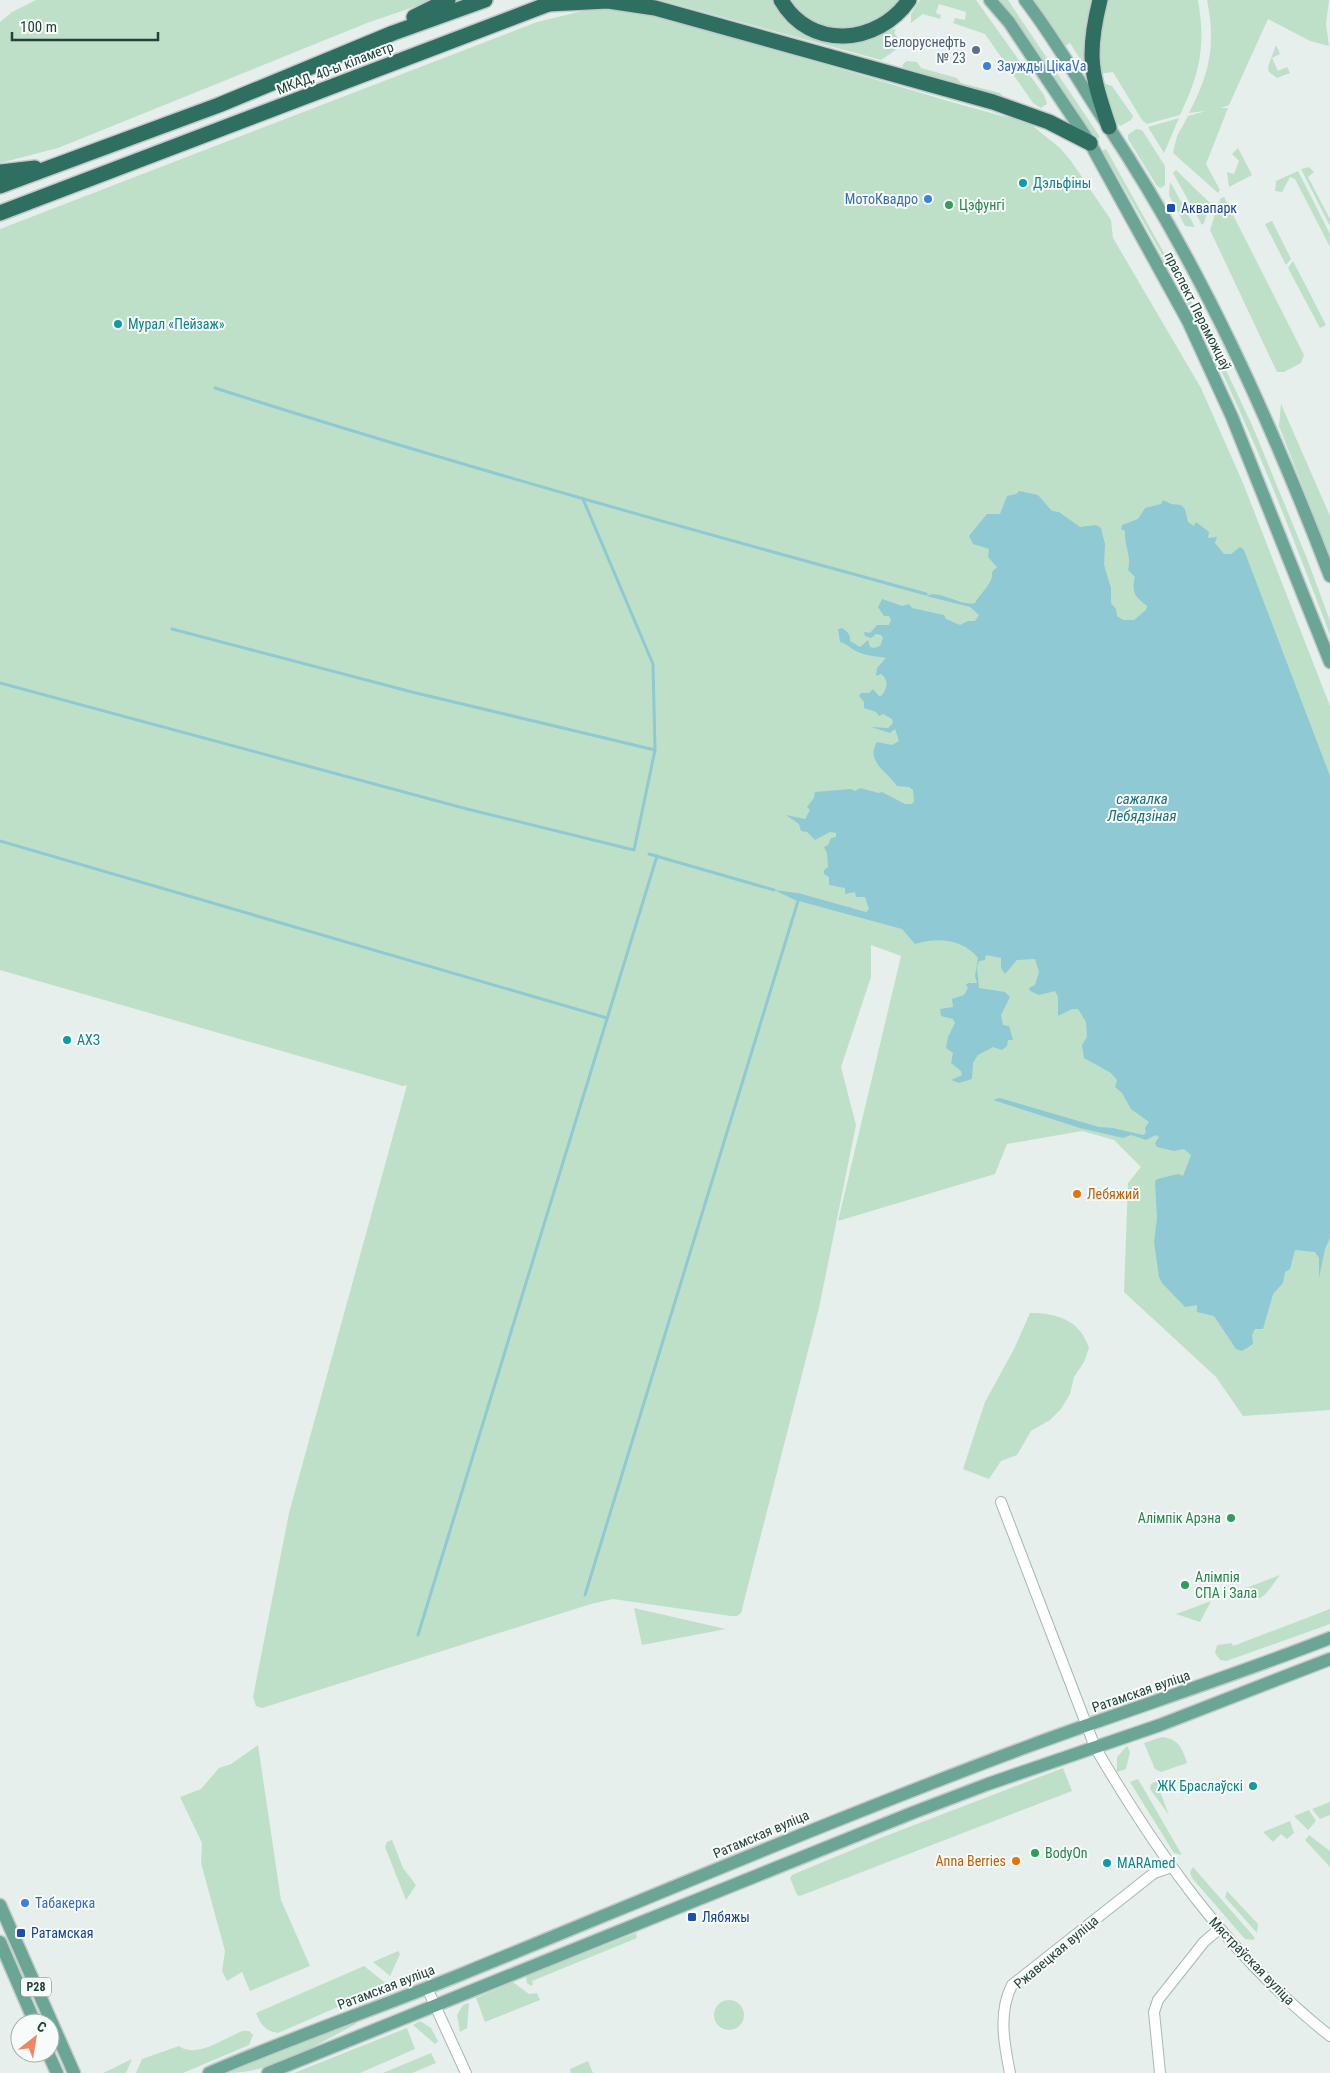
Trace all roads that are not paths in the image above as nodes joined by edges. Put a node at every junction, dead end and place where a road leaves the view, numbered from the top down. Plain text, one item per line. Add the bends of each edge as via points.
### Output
1 (448, 0) edge
2 (485, 0) edge
3 (781, 0) edge
4 (909, 0) edge
5 (990, 0) edge
6 (1025, 0) edge
7 (1100, 0) edge
8 (554, 2) edge
9 (393, 33) junction
10 (1109, 127) junction
11 (1090, 142) junction
12 (56, 166) junction
13 (0, 172) edge
14 (0, 186) edge
15 (0, 214) edge
16 (1330, 576) edge
17 (1330, 662) edge
18 (1001, 1502) dead end
19 (1330, 1638) edge
20 (1330, 1659) edge
21 (1087, 1726) junction
22 (1095, 1747) junction
23 (1172, 1867) junction
24 (0, 1905) edge
25 (1219, 1930) junction
26 (0, 1942) edge
27 (426, 1988) junction
28 (434, 2005) junction
29 (31, 2013) edge
30 (1330, 2036) edge
31 (74, 2073) edge
32 (209, 2073) edge
33 (268, 2073) edge
34 (466, 2073) edge
35 (1010, 2073) edge
36 (1160, 2073) edge

1 - 9 highway via 417,14
2 - 9 highway, МКАД, 40-ы кіламетр
3 - 4 highway via 809,29 842,36 876,30 900,12
5 - 11 main road, праспект Пераможцаў via 1009,22
6 - 10 main road, праспект Пераможцаў via 1071,65
7 - 10 highway via 1091,64
8 - 11 highway, МКАД, 40-ы кіламетр via 608,1 655,8 993,102 1049,122
8 - 15 highway, МКАД, 40-ы кіламетр
9 - 12 highway, МКАД, 40-ы кіламетр via 219,105
10 - 16 main road, праспект Пераможцаў via 1193,266 1228,336 1296,488
11 - 17 main road, праспект Пераможцаў via 1188,320 1232,417
12 - 13 highway
12 - 14 highway
18 - 21 street, Мястраўская вуліца
19 - 21 main road, Ратамская вуліца
20 - 22 main road
21 - 22 street, Мястраўская вуліца
21 - 27 main road, Ратамская вуліца via 821,1825
22 - 23 street, Мястраўская вуліца
22 - 28 main road via 912,1813
23 - 25 street, Мястраўская вуліца
23 - 35 street, Ржавецкая вуліца via 1154,1873 1012,1985 1004,2018
24 - 31 main road, Р28
25 - 30 street, Мястраўская вуліца via 1304,2015
25 - 36 street via 1204,1942 1158,2000 1154,2012
26 - 29 main road, Р28
27 - 28 street
27 - 32 main road, Ратамская вуліца
28 - 33 main road
28 - 34 street

